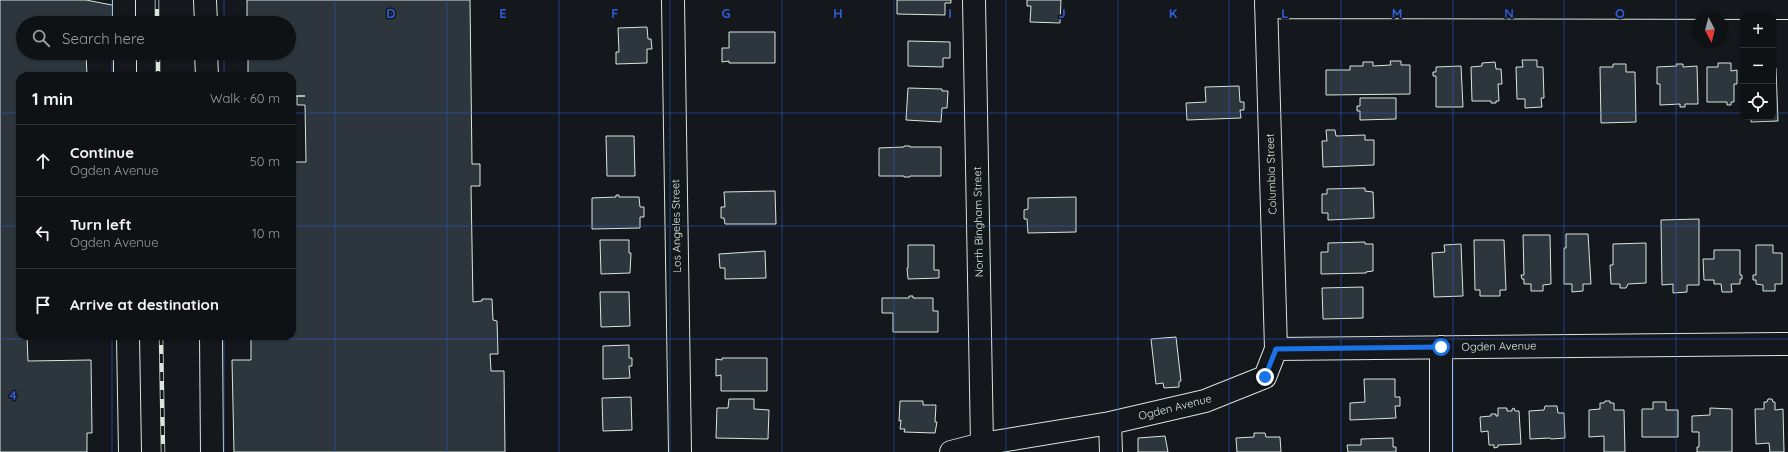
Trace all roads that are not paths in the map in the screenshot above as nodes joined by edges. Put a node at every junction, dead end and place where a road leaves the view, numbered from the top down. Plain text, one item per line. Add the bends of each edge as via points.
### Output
1 (124, 0) edge
2 (205, 0) edge
3 (673, 0) edge
4 (974, 0) edge
5 (1266, 3) edge
6 (1788, 8) edge
7 (124, 16) edge
8 (206, 16) edge
9 (125, 60) edge
10 (206, 60) edge
11 (125, 72) edge
12 (207, 72) edge
13 (128, 340) edge
14 (211, 340) edge
15 (1788, 344) edge
16 (1441, 347) junction
17 (1276, 349) junction
18 (1110, 423) junction
19 (982, 444) junction
20 (130, 452) edge
21 (212, 452) edge
22 (680, 452) edge
23 (951, 452) edge
24 (1111, 452) edge
25 (1441, 452) edge

1 - 7 street
2 - 8 street
3 - 22 street, Los Angeles Street
4 - 19 street, North Bingham Street
5 - 6 street
5 - 17 street, Columbia Street
9 - 11 street
10 - 12 street
13 - 20 street
14 - 21 street
15 - 16 street, Ogden Avenue
16 - 17 street, Ogden Avenue
16 - 25 street
17 - 18 street, Ogden Avenue via 1265,377 1205,401
18 - 19 street, Ogden Avenue
18 - 24 street
19 - 23 street, Ogden Avenue

